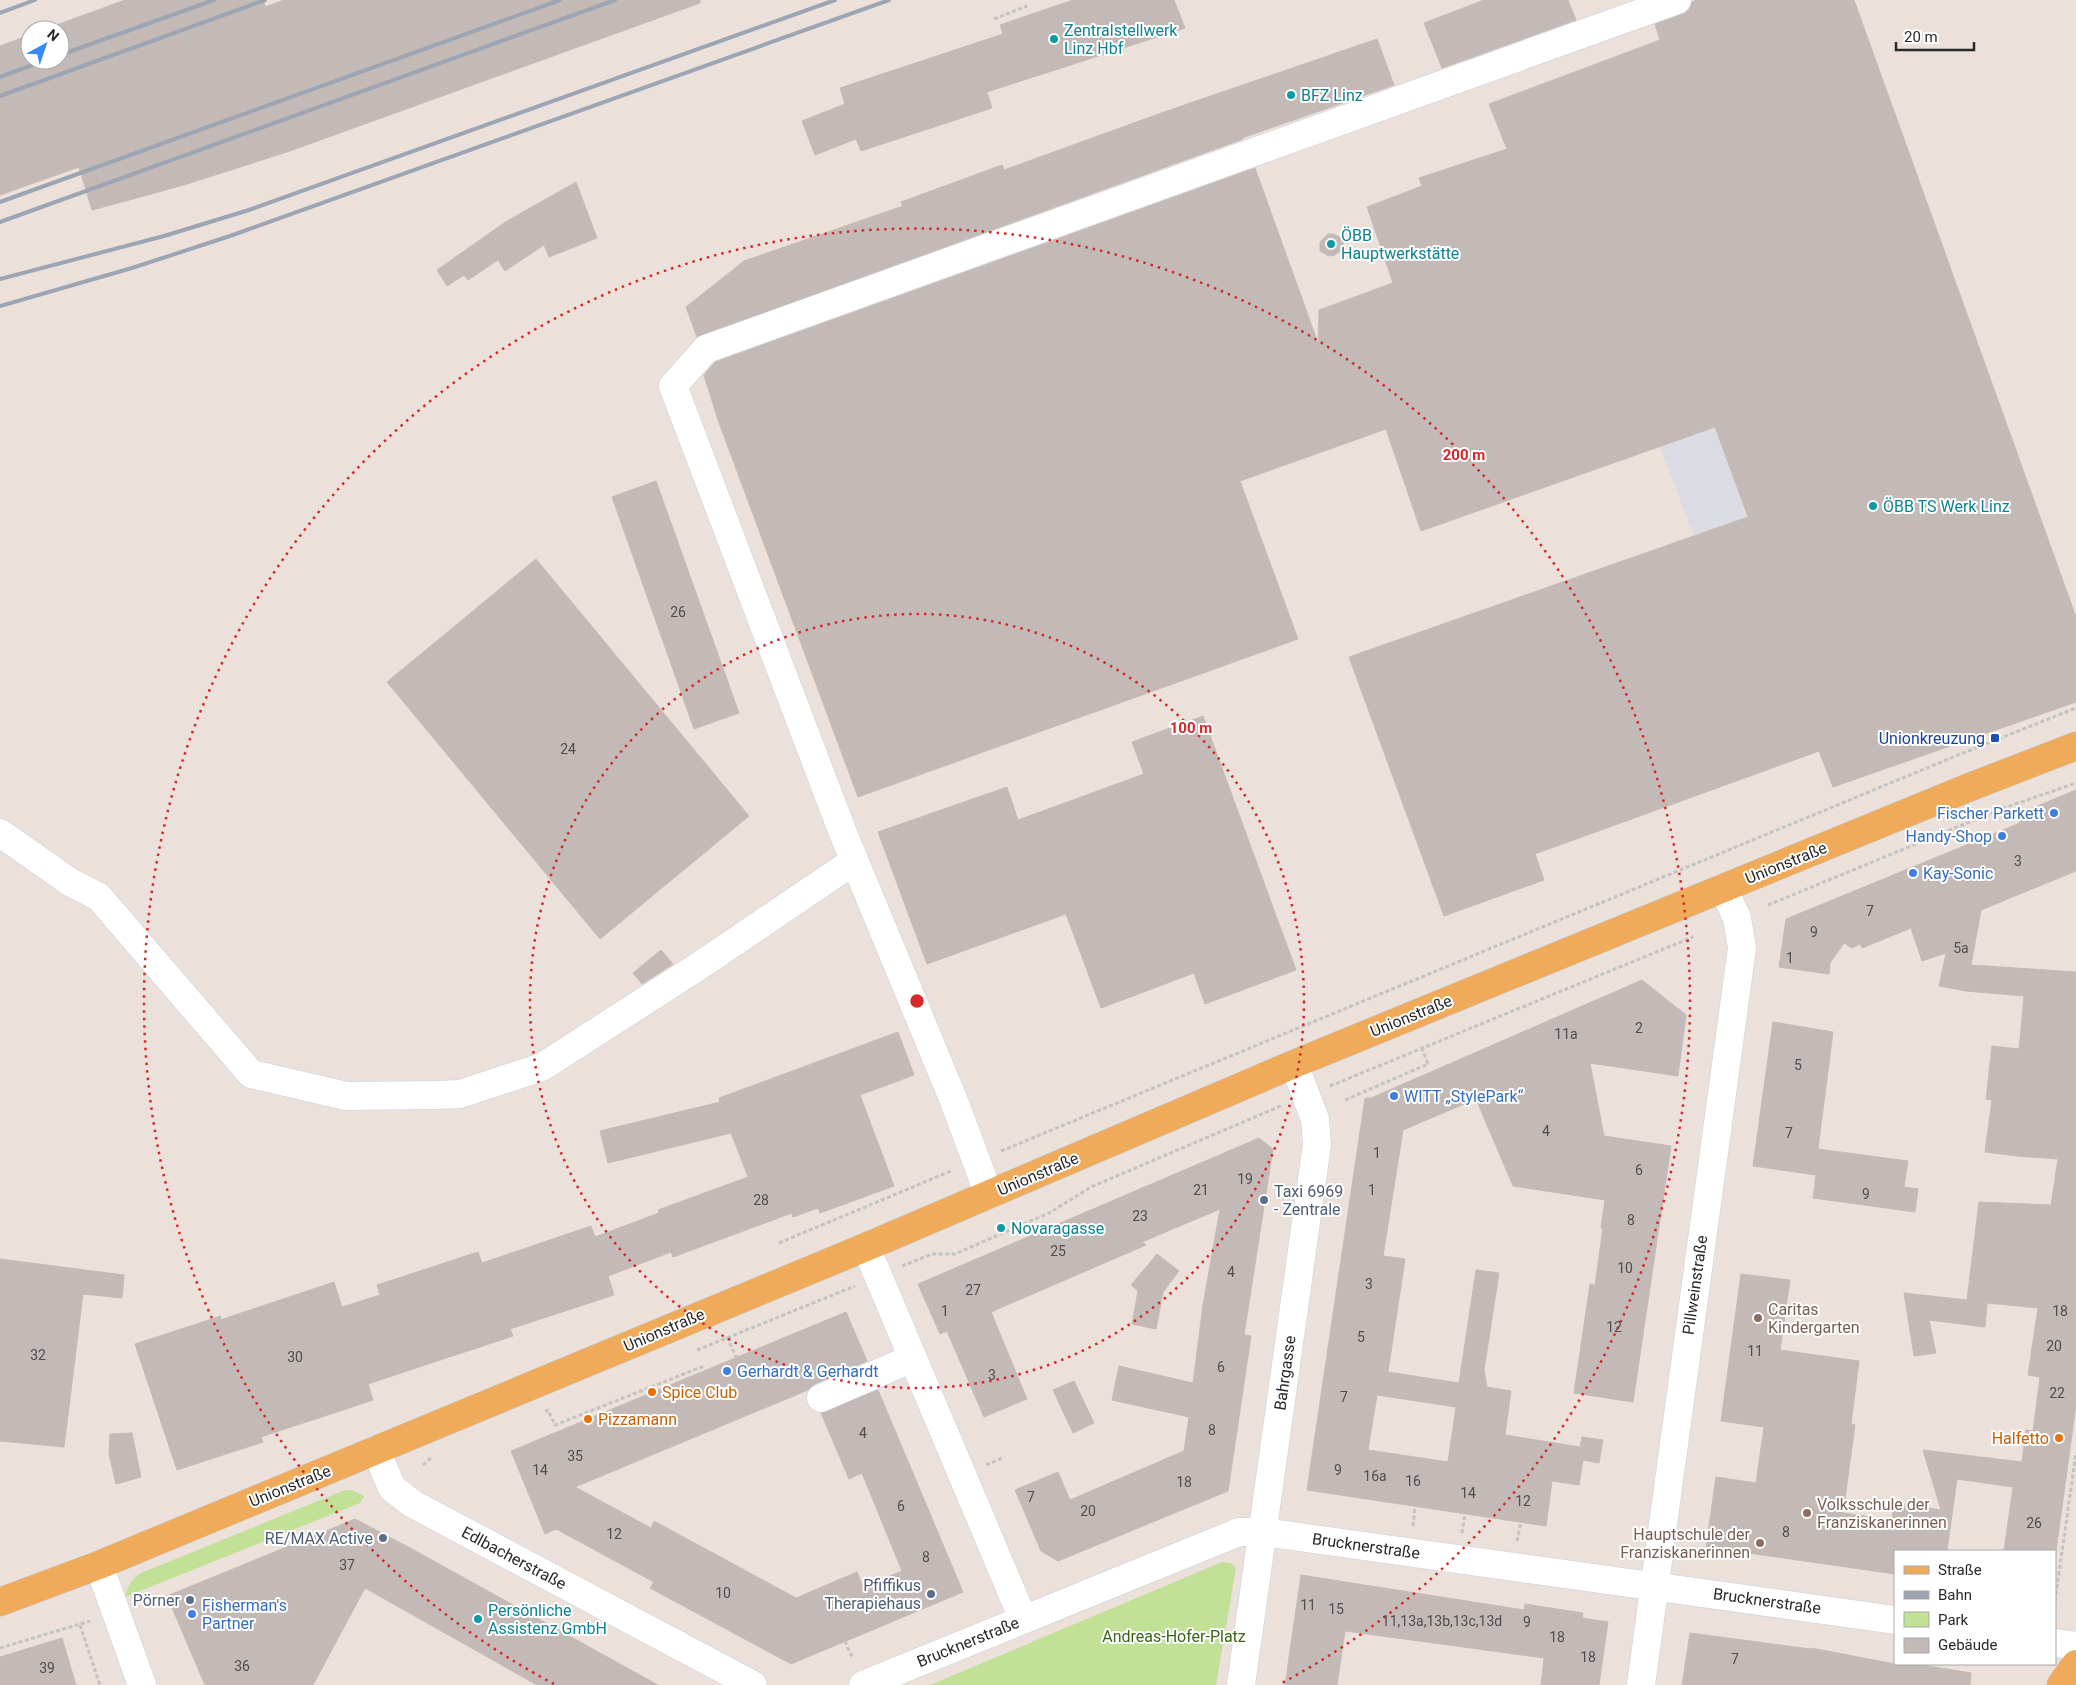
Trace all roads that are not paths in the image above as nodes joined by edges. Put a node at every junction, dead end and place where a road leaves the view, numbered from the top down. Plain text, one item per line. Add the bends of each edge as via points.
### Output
1 (1677, 0) edge
2 (2076, 746) edge
3 (0, 832) edge
4 (854, 862) junction
5 (1723, 888) junction
6 (1294, 1064) junction
7 (989, 1195) junction
8 (866, 1246) junction
9 (913, 1358) junction
10 (821, 1398) dead end
11 (376, 1450) junction
12 (1263, 1532) junction
13 (99, 1565) junction
14 (1654, 1585) junction
15 (0, 1602) edge
16 (1023, 1619) junction
17 (1894, 1620) edge
18 (2056, 1643) edge
19 (2076, 1646) edge
20 (2076, 1664) edge
21 (142, 1685) edge
22 (753, 1685) edge
23 (863, 1685) edge
24 (1241, 1685) edge
25 (1641, 1685) edge
26 (2061, 1685) edge

1 - 4 street via 706,349 673,386
2 - 5 main road, Unionstraße
3 - 4 street via 70,882 99,897 251,1074 346,1096 460,1094 542,1067
4 - 7 street via 954,1101
5 - 6 main road, Unionstraße
5 - 14 street, Pillweinstraße via 1737,918 1742,948
6 - 7 main road, Unionstraße
6 - 12 street, Bahrgasse via 1315,1119 1317,1144
7 - 8 main road, Unionstraße
8 - 9 street
8 - 11 main road, Unionstraße
9 - 10 street
9 - 16 street
11 - 13 main road, Unionstraße
11 - 22 street, Edlbacherstraße via 392,1488 413,1504
12 - 14 street, Brucknerstraße
12 - 16 street, Brucknerstraße via 1239,1532
12 - 24 street, Bahrgasse
13 - 15 main road, Unionstraße
13 - 21 street
14 - 17 street, Brucknerstraße
14 - 25 street, Pillweinstraße
16 - 23 street, Brucknerstraße
18 - 19 street
20 - 26 main road

